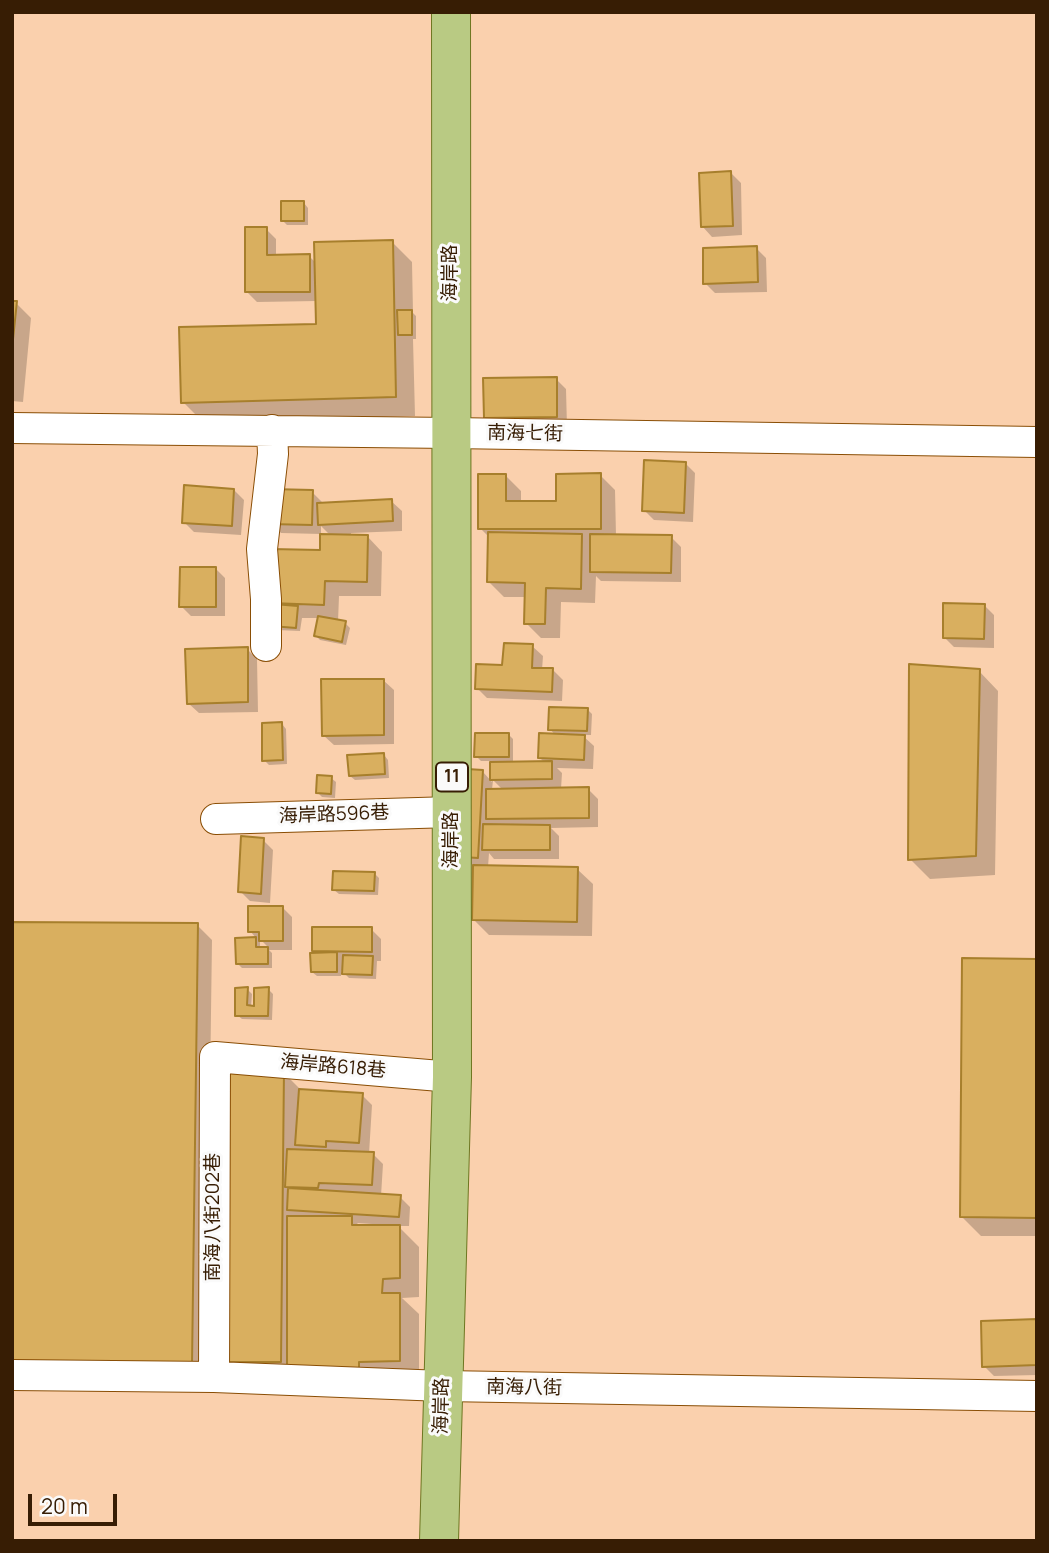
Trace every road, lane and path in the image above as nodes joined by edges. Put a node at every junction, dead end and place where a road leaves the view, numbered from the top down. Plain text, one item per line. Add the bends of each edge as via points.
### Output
1 (451, 12) edge
2 (12, 428) edge
3 (272, 430) junction
4 (451, 433) junction
5 (1037, 442) edge
6 (266, 646) dead end
7 (452, 812) junction
8 (216, 819) dead end
9 (215, 1057) joint
10 (452, 1077) junction
11 (12, 1376) edge
12 (214, 1377) junction
13 (443, 1386) junction
14 (1037, 1396) edge
15 (439, 1541) edge

1 - 4 main road, 海岸路 / 11
2 - 3 street, 南海七街
3 - 4 street, 南海七街
3 - 6 street via 262,549
4 - 5 street, 南海七街
4 - 7 main road, 海岸路 / 11
7 - 8 street, 海岸路596巷
7 - 10 main road, 海岸路 / 11
9 - 10 street, 海岸路618巷
9 - 12 street, 南海八街202巷
10 - 13 main road, 海岸路 / 11
11 - 12 street, 南海八街
12 - 13 street, 南海八街
13 - 14 street, 南海八街
13 - 15 main road, 海岸路 / 11

